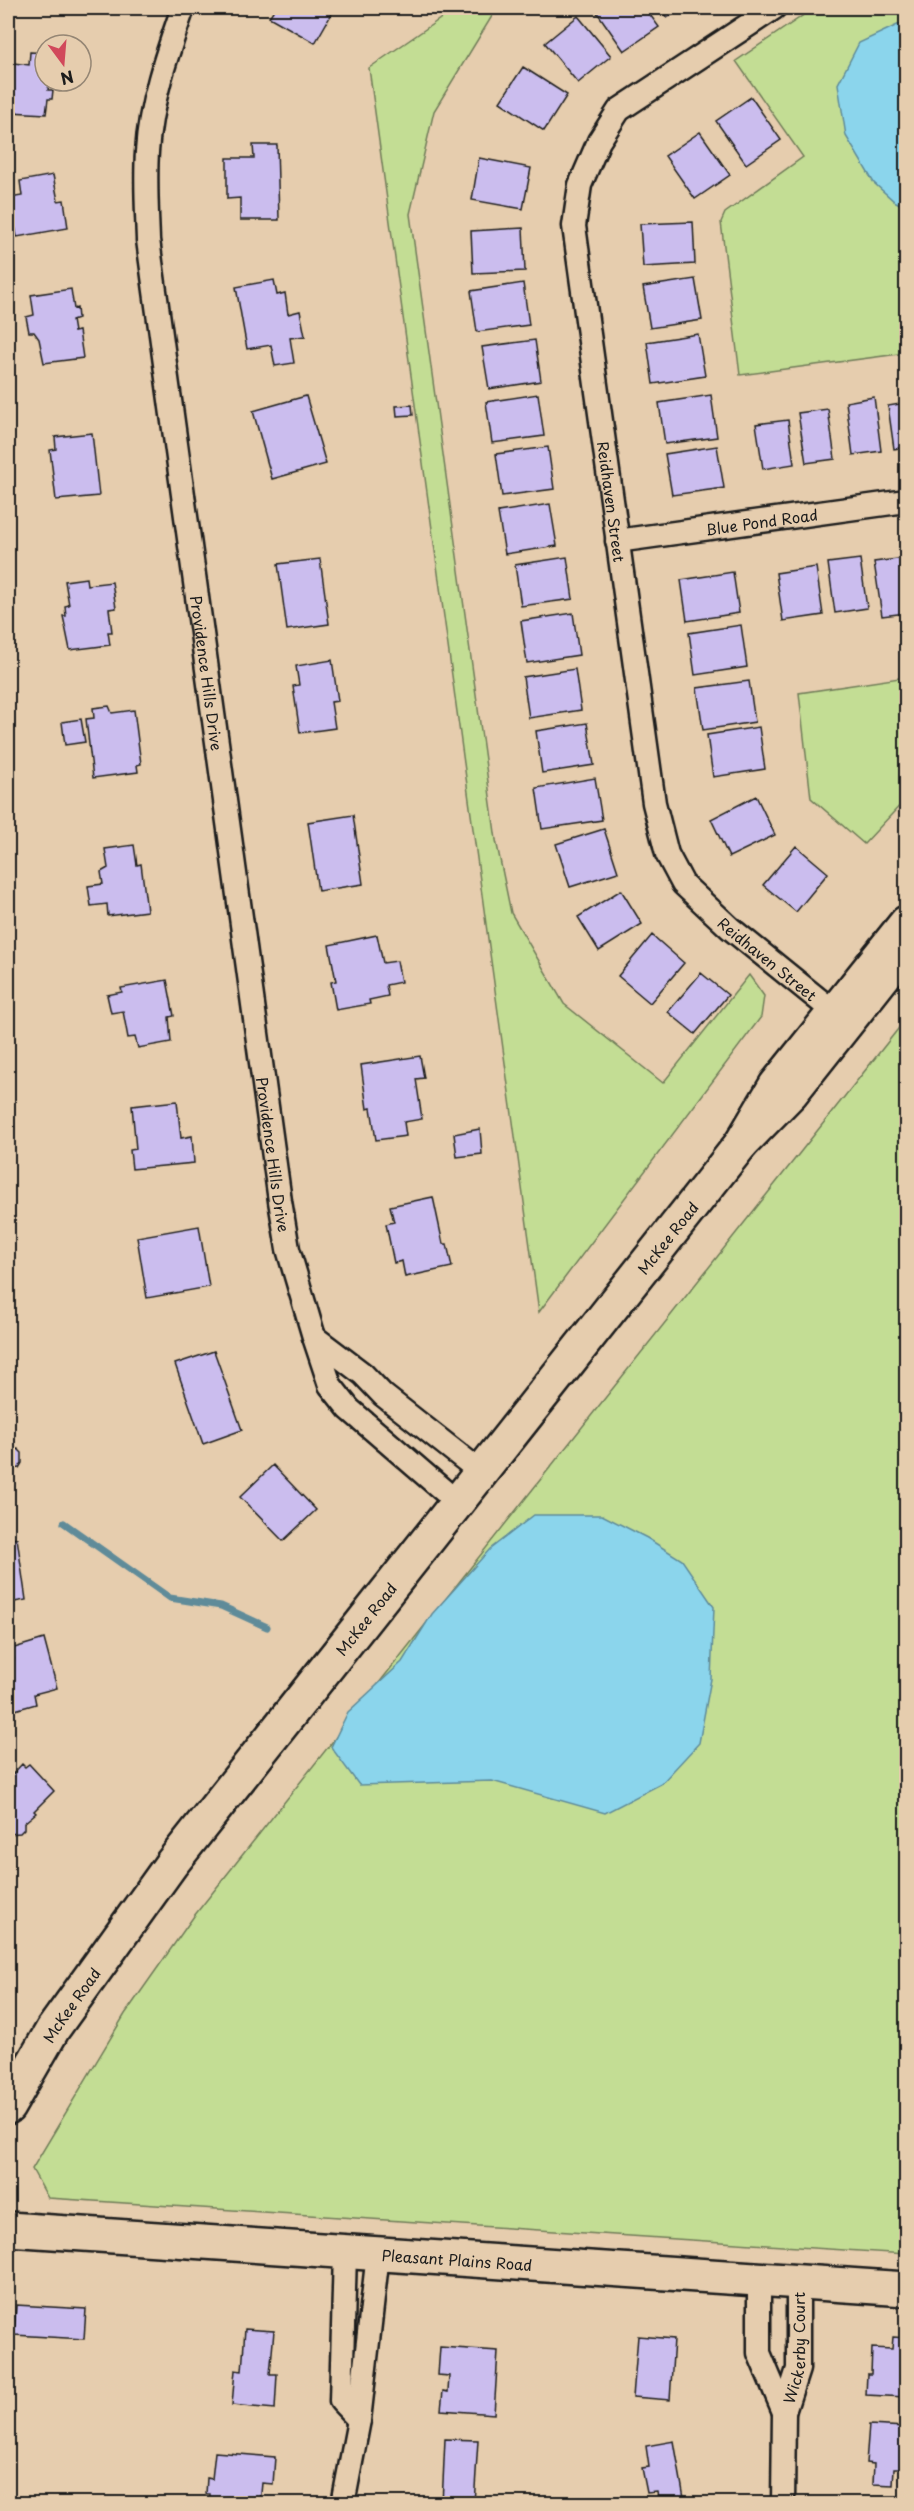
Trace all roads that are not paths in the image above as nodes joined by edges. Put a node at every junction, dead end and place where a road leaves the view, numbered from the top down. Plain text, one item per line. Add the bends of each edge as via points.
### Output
1 (183, 8) edge
2 (774, 8) edge
3 (906, 501) edge
4 (617, 541) junction
5 (906, 923) edge
6 (906, 948) edge
7 (834, 1012) junction
8 (741, 1144) junction
9 (314, 1337) junction
10 (482, 1473) junction
11 (458, 1503) junction
12 (8, 2107) edge
13 (8, 2229) edge
14 (345, 2252) junction
15 (378, 2254) junction
16 (759, 2279) junction
17 (798, 2282) junction
18 (906, 2289) edge
19 (784, 2412) junction
20 (359, 2420) junction
21 (343, 2504) edge
22 (783, 2504) edge

1 - 9 street, Providence Hills Drive via 162,69 149,132 148,240 280,1200 288,1249
2 - 4 street, Reidhaven Street via 619,110 580,185 574,226
3 - 4 street, Blue Pond Road
4 - 7 street, Reidhaven Street via 654,803 668,854 684,884 704,906
5 - 7 street, McKee Road
6 - 8 street, McKee Road via 791,1094
7 - 8 street, McKee Road via 776,1085
8 - 10 street, McKee Road
9 - 10 street
9 - 11 street, Providence Hills Drive via 330,1385 349,1409
10 - 11 street, McKee Road
11 - 12 street, McKee Road via 172,1863 53,2029
13 - 14 street, Pleasant Plains Road
14 - 15 street, Pleasant Plains Road
14 - 20 street via 341,2401
15 - 16 street, Pleasant Plains Road
15 - 20 street
16 - 17 street, Pleasant Plains Road
16 - 19 street, Wickerby Court via 759,2353
17 - 18 street, Pleasant Plains Road
17 - 19 street, Wickerby Court via 798,2369
19 - 22 street, Wickerby Court
20 - 21 street

